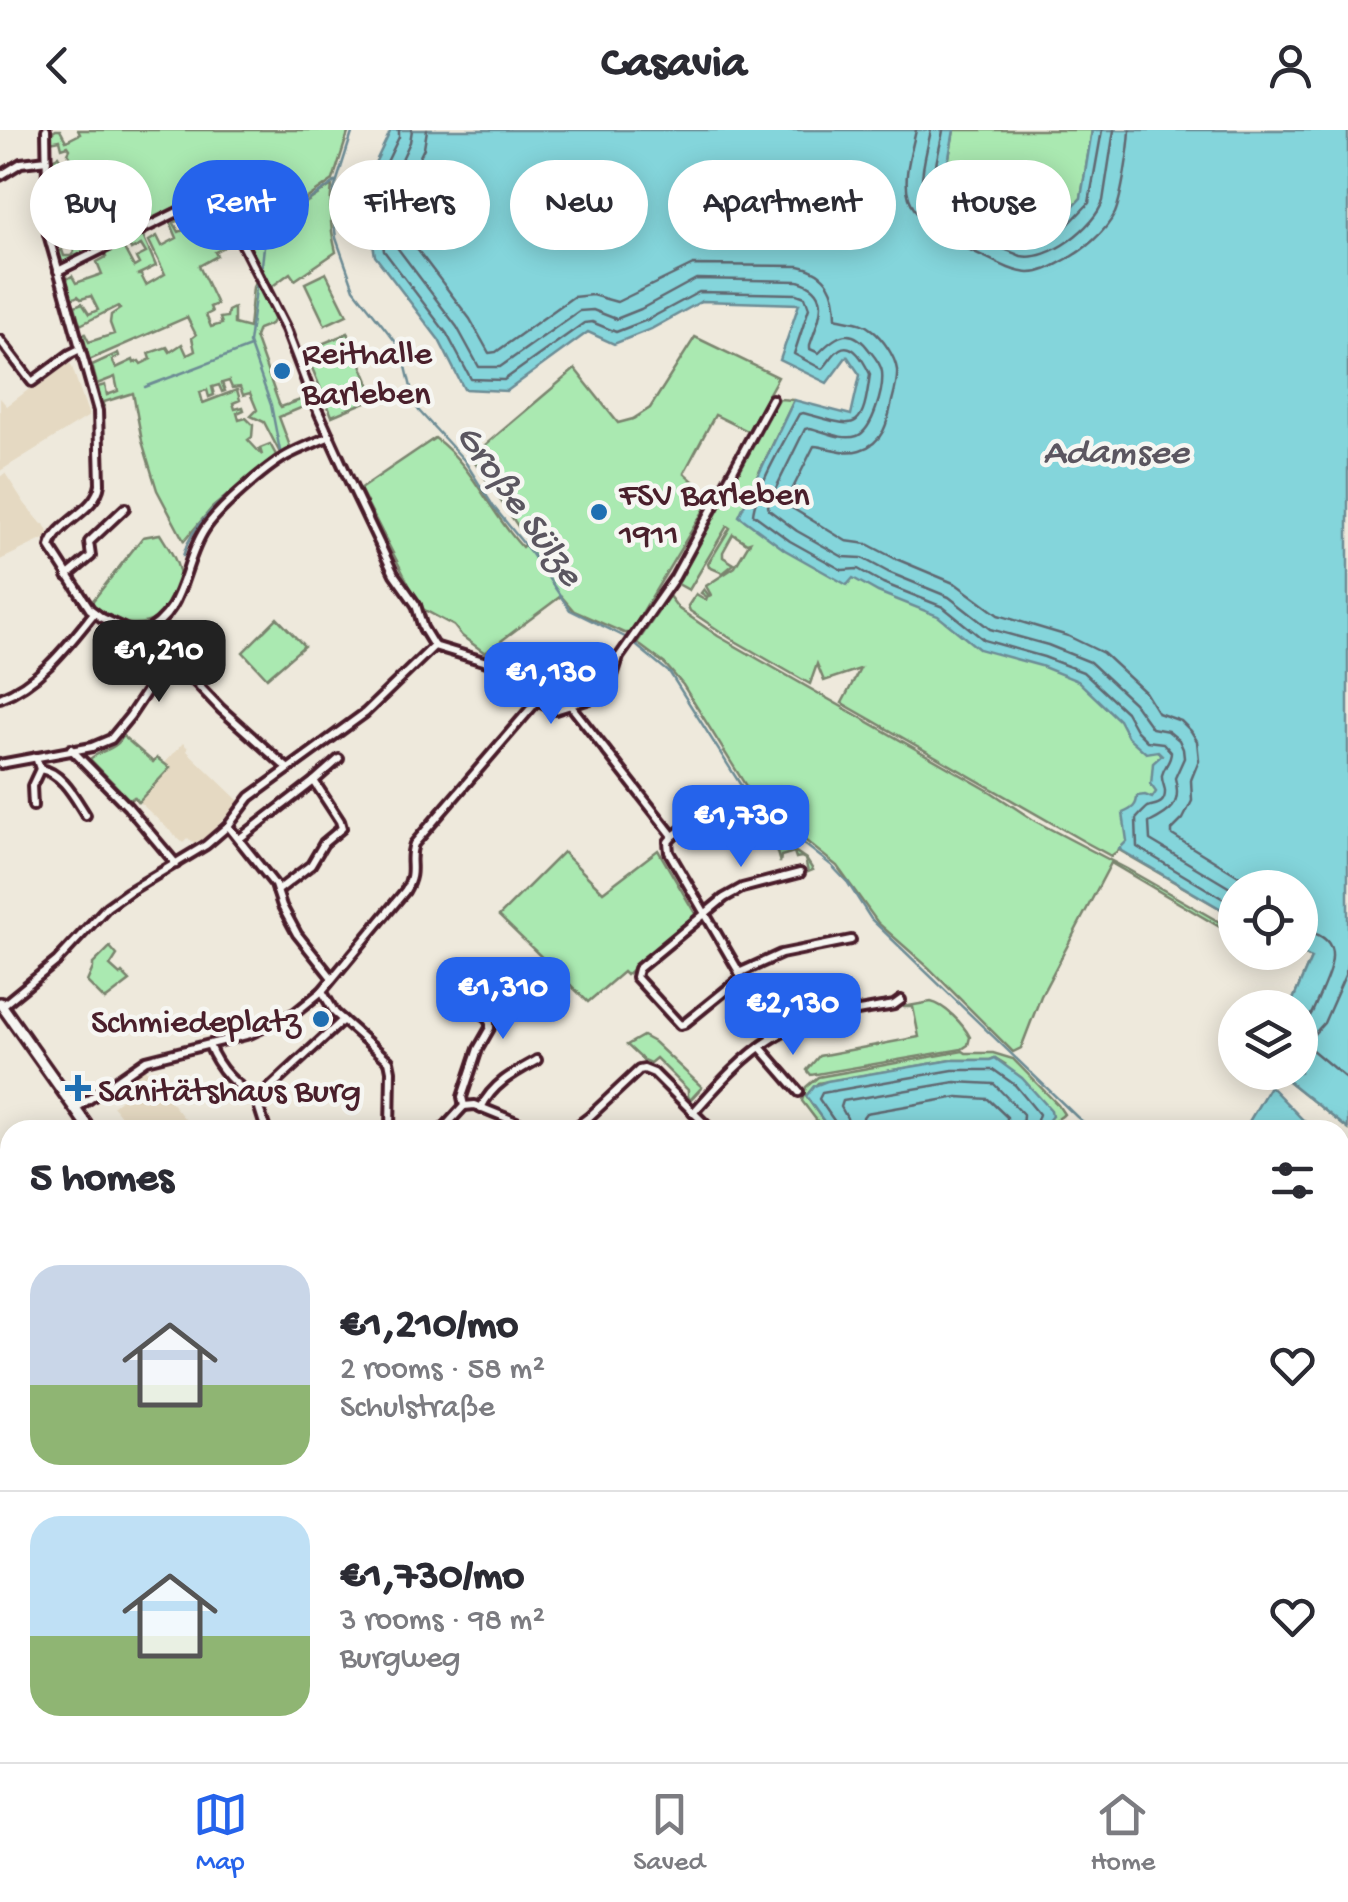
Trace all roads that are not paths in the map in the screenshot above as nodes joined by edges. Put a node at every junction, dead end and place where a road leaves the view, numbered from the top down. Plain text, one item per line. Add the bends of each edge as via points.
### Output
1 (46, 130) edge
2 (47, 160) edge
3 (30, 162) edge
4 (0, 176) edge
5 (52, 250) edge
6 (58, 271) junction
7 (0, 340) edge
8 (80, 350) junction
9 (772, 399) dead end
10 (330, 436) junction
11 (125, 508) dead end
12 (68, 576) junction
13 (94, 613) junction
14 (142, 634) junction
15 (434, 646) junction
16 (166, 662) junction
17 (0, 698) edge
18 (537, 701) junction
19 (572, 706) junction
20 (71, 750) junction
21 (36, 756) junction
22 (339, 760) dead end
23 (0, 764) edge
24 (287, 768) junction
25 (40, 769) junction
26 (314, 781) junction
27 (33, 806) dead end
28 (715, 814) dead end
29 (86, 815) dead end
30 (228, 826) junction
31 (673, 836) junction
32 (240, 839) junction
33 (176, 864) junction
34 (800, 873) dead end
35 (277, 891) junction
36 (704, 912) junction
37 (851, 940) dead end
38 (513, 975) dead end
39 (740, 975) junction
40 (332, 978) junction
41 (322, 991) junction
42 (901, 1000) dead end
43 (1, 1005) edge
44 (343, 1020) junction
45 (772, 1038) junction
46 (209, 1045) junction
47 (760, 1047) junction
48 (537, 1060) dead end
49 (799, 1092) dead end
50 (258, 1100) junction
51 (464, 1106) junction
52 (481, 1108) junction
53 (74, 1109) junction
54 (693, 1113) junction
55 (79, 1120) edge
56 (263, 1120) edge
57 (390, 1120) edge
58 (451, 1120) edge
59 (511, 1120) edge
60 (585, 1120) edge
61 (700, 1120) edge

1 - 2 street
3 - 4 street
5 - 6 street
6 - 8 street
6 - 10 street via 213,196 224,204 262,280
7 - 8 street via 32,382
8 - 12 street via 98,410 100,488 50,542
9 - 19 street via 676,578 620,657 613,680
10 - 14 street via 280,460 217,514 198,541 173,607
10 - 15 street
11 - 12 street via 89,542 91,556
12 - 13 street
13 - 14 street
13 - 17 street via 55,659
14 - 16 street
15 - 18 street via 490,663
15 - 24 street via 366,713
16 - 20 street via 111,739
16 - 24 street via 183,669
18 - 19 street via 555,710
18 - 40 street via 414,844 406,891
19 - 31 street
20 - 21 street
20 - 33 street
21 - 23 street
21 - 25 street
22 - 26 street
24 - 30 street via 250,797
25 - 27 street
25 - 29 street via 52,772
26 - 32 street
26 - 35 street via 342,828
28 - 31 street via 706,812
30 - 32 street
30 - 33 street
31 - 36 street via 669,852
32 - 35 street
33 - 43 street via 107,907 57,962
34 - 36 street via 742,888
35 - 40 street via 301,941
36 - 39 street
36 - 39 street via 638,968 637,982 680,1025
37 - 39 street via 783,953
38 - 51 street via 485,1016 490,1028 478,1048
39 - 45 street
40 - 41 street
41 - 44 street
41 - 46 street via 280,1022
42 - 45 street via 815,1020
43 - 53 street
44 - 50 street
44 - 57 street via 389,1061
45 - 47 street
46 - 50 street via 233,1082
46 - 53 street via 146,1060
47 - 49 street
47 - 54 street
48 - 52 street via 510,1074
50 - 56 street
51 - 52 street
51 - 58 street
52 - 59 street
53 - 55 street
54 - 60 street via 644,1068
54 - 61 street

